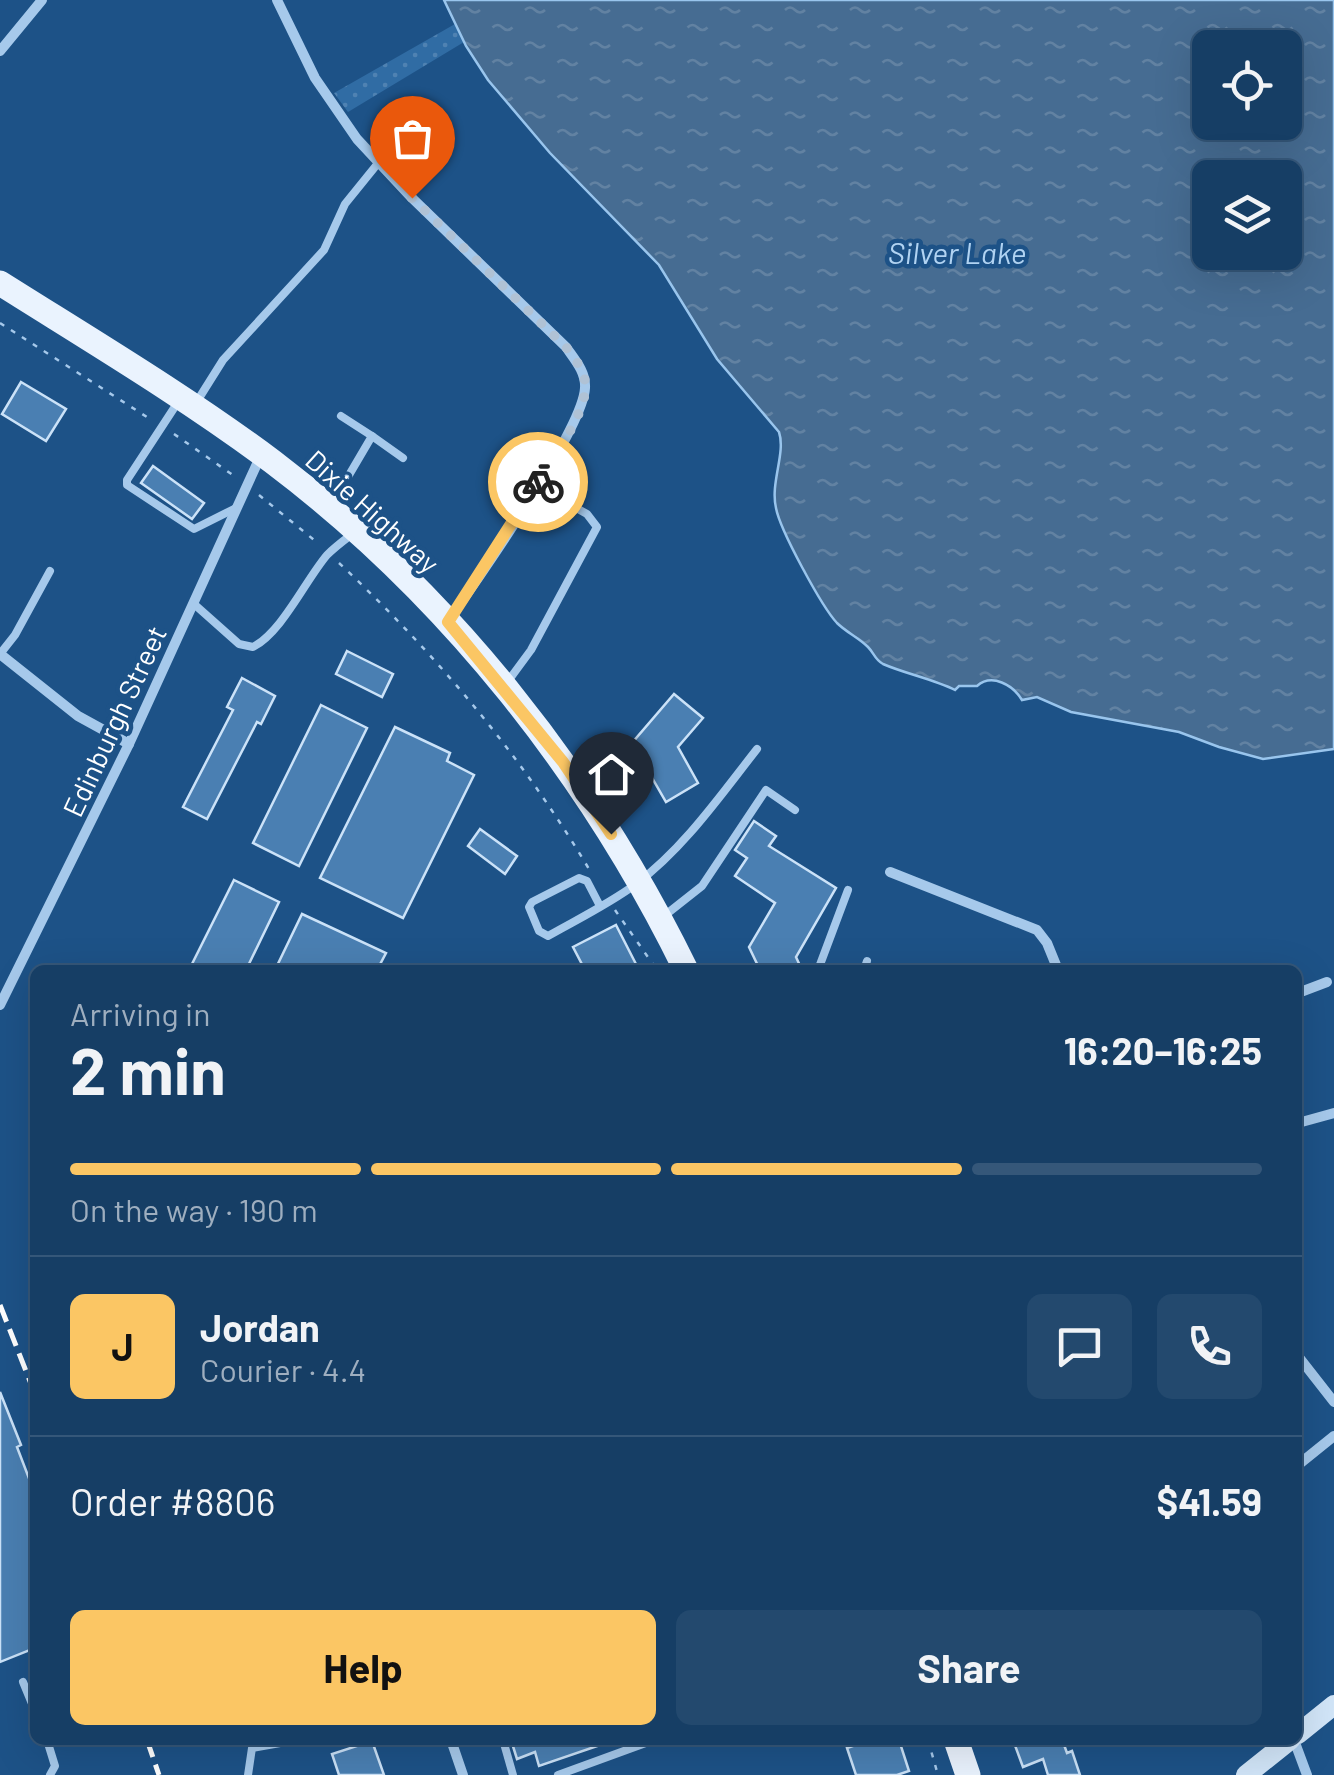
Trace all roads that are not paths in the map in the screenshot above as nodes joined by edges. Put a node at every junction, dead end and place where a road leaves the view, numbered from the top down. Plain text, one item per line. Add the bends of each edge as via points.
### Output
1 (277, 0) edge
2 (38, 1) edge
3 (0, 51) edge
4 (379, 162) junction
5 (3, 290) edge
6 (187, 402) junction
7 (341, 416) dead end
8 (372, 436) junction
9 (262, 454) junction
10 (403, 458) dead end
11 (536, 485) junction
12 (238, 507) junction
13 (330, 508) junction
14 (356, 531) junction
15 (50, 570) dead end
16 (194, 604) junction
17 (448, 622) junction
18 (0, 654) edge
19 (504, 688) junction
20 (129, 744) junction
21 (757, 749) dead end
22 (795, 810) dead end
23 (890, 872) dead end
24 (640, 881) junction
25 (848, 890) dead end
26 (604, 905) junction
27 (660, 919) junction
28 (683, 965) edge
29 (820, 965) edge
30 (1056, 965) edge
31 (1327, 982) dead end
32 (1302, 991) edge
33 (0, 1005) edge
34 (1334, 1113) edge
35 (1302, 1122) edge
36 (1302, 1361) edge
37 (1334, 1402) edge
38 (1334, 1436) edge
39 (1302, 1462) edge
40 (23, 1682) dead end
41 (30, 1699) edge
42 (1334, 1705) edge
43 (1302, 1731) edge
44 (50, 1745) edge
45 (269, 1745) edge
46 (453, 1745) edge
47 (504, 1745) edge
48 (640, 1745) edge
49 (958, 1745) edge
50 (1285, 1745) edge
51 (1296, 1745) edge
52 (50, 1775) edge
53 (248, 1775) edge
54 (462, 1775) edge
55 (513, 1775) edge
56 (558, 1775) edge
57 (968, 1775) edge
58 (1246, 1775) edge
59 (1307, 1775) edge

1 - 4 street via 340,118
2 - 3 street
4 - 6 lane via 344,204 324,250
4 - 11 street via 566,347 583,372 583,404
5 - 6 main road, Dixie Highway
6 - 9 main road, Dixie Highway
6 - 12 lane via 162,426 127,486 194,529
7 - 8 lane
8 - 10 lane
8 - 13 lane
9 - 12 street, Edinburgh Street
9 - 13 main road, Dixie Highway
11 - 17 street
11 - 19 lane via 587,514 597,527
12 - 16 street, Edinburgh Street
13 - 14 main road, Dixie Highway
14 - 16 lane via 329,553 253,647 239,644
14 - 17 main road, Dixie Highway
15 - 18 lane
16 - 20 street, Edinburgh Street
17 - 19 main road, Dixie Highway
18 - 20 street via 78,716
19 - 24 main road, Dixie Highway via 563,762
20 - 33 street, Edinburgh Street
21 - 24 lane via 692,831
22 - 27 lane via 766,790 702,886
23 - 30 street via 1037,930
24 - 26 lane
24 - 27 main road, Dixie Highway
25 - 29 lane
26 - 26 lane via 548,936 529,907 580,878
27 - 28 main road, Dixie Highway
31 - 32 street
34 - 35 street
36 - 37 street
38 - 39 street
40 - 41 lane
42 - 43 street
44 - 52 lane via 56,1766
45 - 53 lane via 252,1748
46 - 54 street
47 - 55 lane
48 - 56 lane
49 - 57 main road
50 - 58 street
51 - 59 street

